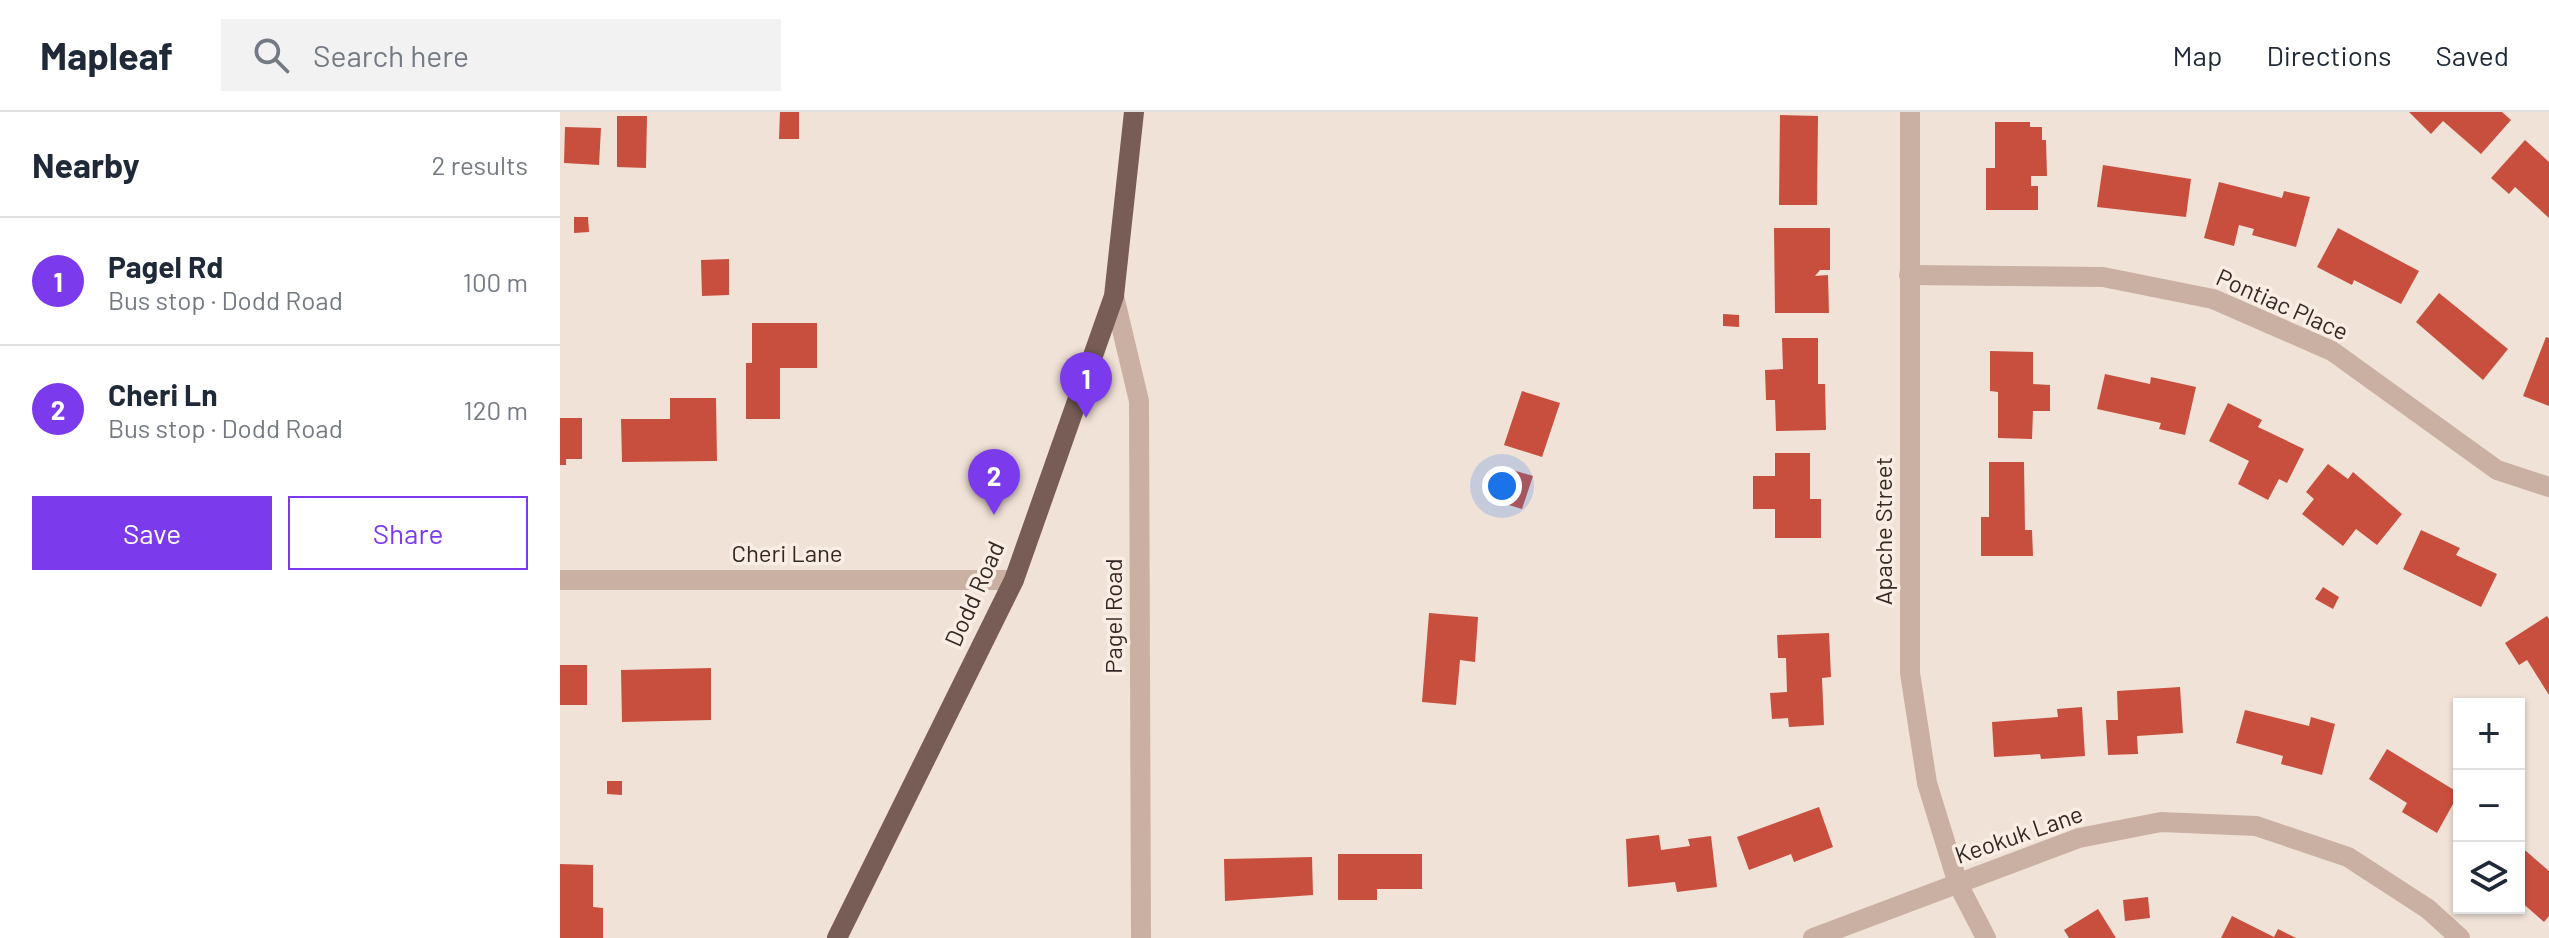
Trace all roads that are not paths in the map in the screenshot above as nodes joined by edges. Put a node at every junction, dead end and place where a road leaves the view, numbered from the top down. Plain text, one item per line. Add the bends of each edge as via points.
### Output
1 (1134, 112) edge
2 (1910, 112) edge
3 (1909, 275) junction
4 (1114, 296) junction
5 (2549, 487) edge
6 (560, 580) edge
7 (1014, 580) junction
8 (1958, 884) junction
9 (837, 938) edge
10 (1141, 938) edge
11 (1813, 938) edge
12 (1986, 938) edge
13 (2460, 938) edge

1 - 4 main road, Dodd Road
2 - 3 street, Apache Street
3 - 5 street, Pontiac Place via 2103,277 2213,299 2332,351 2497,470
3 - 8 street, Apache Street via 1910,673 1927,783
4 - 7 main road, Dodd Road
4 - 10 street, Pagel Road via 1139,401
6 - 7 street, Cheri Lane
7 - 9 main road, Dodd Road
8 - 11 street, Keokuk Lane
8 - 12 street, Apache Street
8 - 13 street, Keokuk Lane via 2079,838 2161,822 2256,826 2348,857 2428,909

